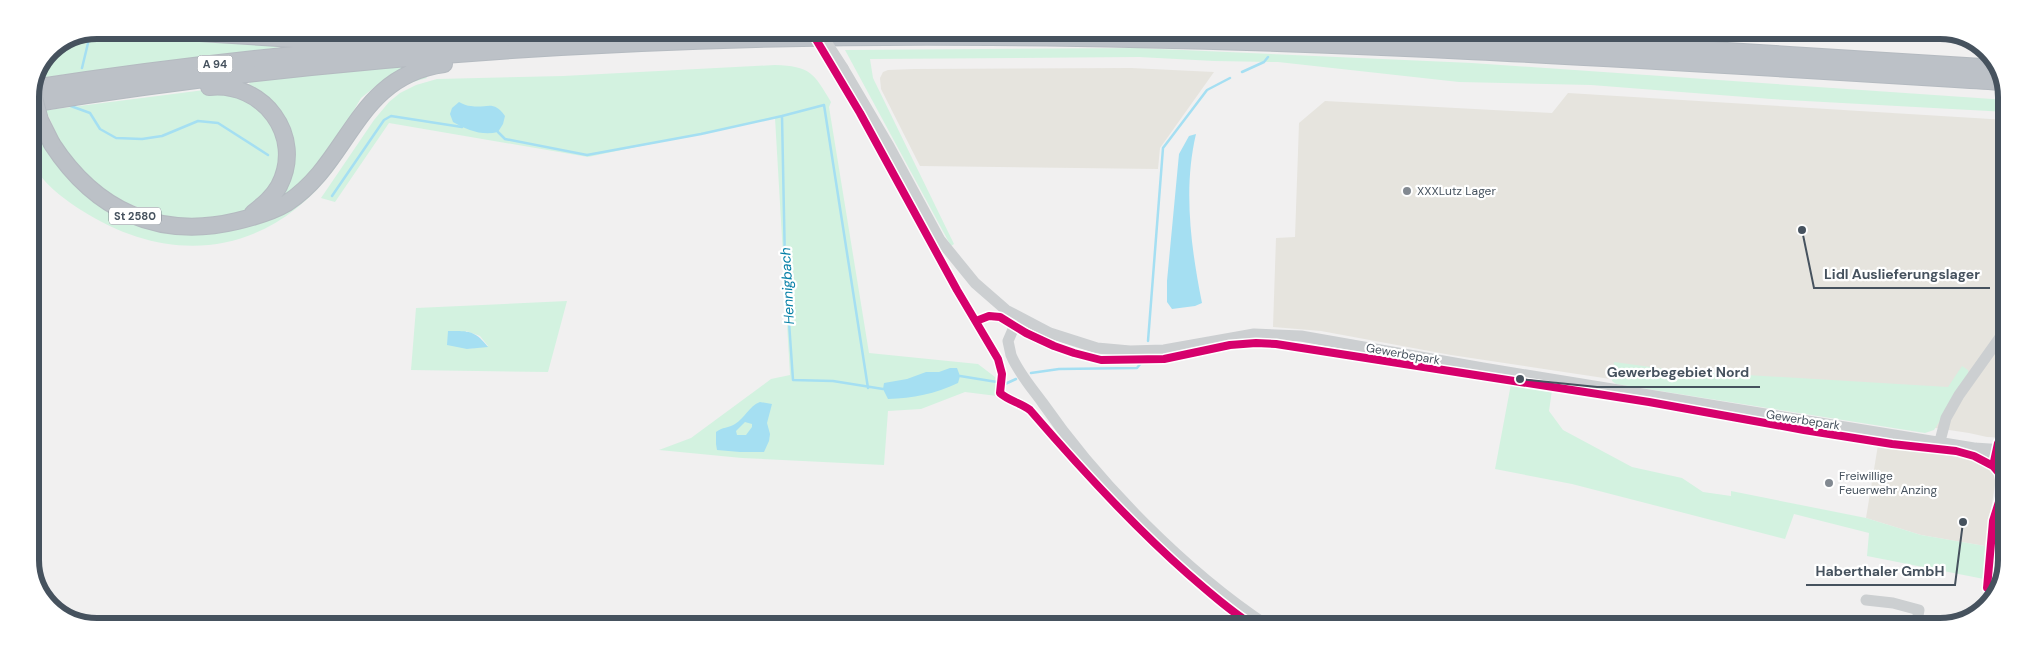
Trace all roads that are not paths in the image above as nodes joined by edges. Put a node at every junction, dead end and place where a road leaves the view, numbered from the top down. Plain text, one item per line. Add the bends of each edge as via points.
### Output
1 (289, 39) edge
2 (490, 39) edge
3 (788, 39) edge
4 (824, 39) edge
5 (1151, 39) edge
6 (1491, 39) edge
7 (397, 45) junction
8 (478, 52) junction
9 (1990, 67) edge
10 (1996, 82) edge
11 (164, 84) junction
12 (40, 89) edge
13 (39, 103) edge
14 (39, 116) edge
15 (245, 219) junction
16 (1018, 318) junction
17 (1998, 341) edge
18 (1940, 441) junction
19 (1974, 448) junction
20 (1998, 450) edge
21 (1998, 460) edge
22 (1998, 564) edge
23 (1994, 582) edge
24 (1866, 600) dead end
25 (1257, 618) edge
26 (1918, 618) edge

1 - 7 highway via 380,41
2 - 7 highway, A 94
3 - 8 highway, A 94
4 - 16 street, Gewerbepark, bridge via 945,247 975,283
5 - 10 highway, A 94 via 1514,53
6 - 9 highway
7 - 12 highway, A 94 via 192,66
8 - 11 highway, A 94
8 - 15 highway via 458,62 428,66 389,85 368,104 318,175 287,202
11 - 13 highway, A 94
11 - 15 highway via 185,90 218,86 242,90 257,97 278,119 287,145 284,174 273,195
14 - 15 highway, St 2580, bridge via 52,144 79,180 118,208 137,217 179,226 223,224
16 - 18 street, Gewerbepark via 1083,345 1111,350 1164,350 1254,334 1301,336
16 - 25 street via 1008,341 1011,355 1061,430 1152,529 1206,579
17 - 18 street via 1959,395 1946,418
18 - 19 street, Gewerbepark
19 - 20 street, Gewerbepark
19 - 21 street, Gewerbepark
22 - 23 main road
24 - 26 street via 1919,610

